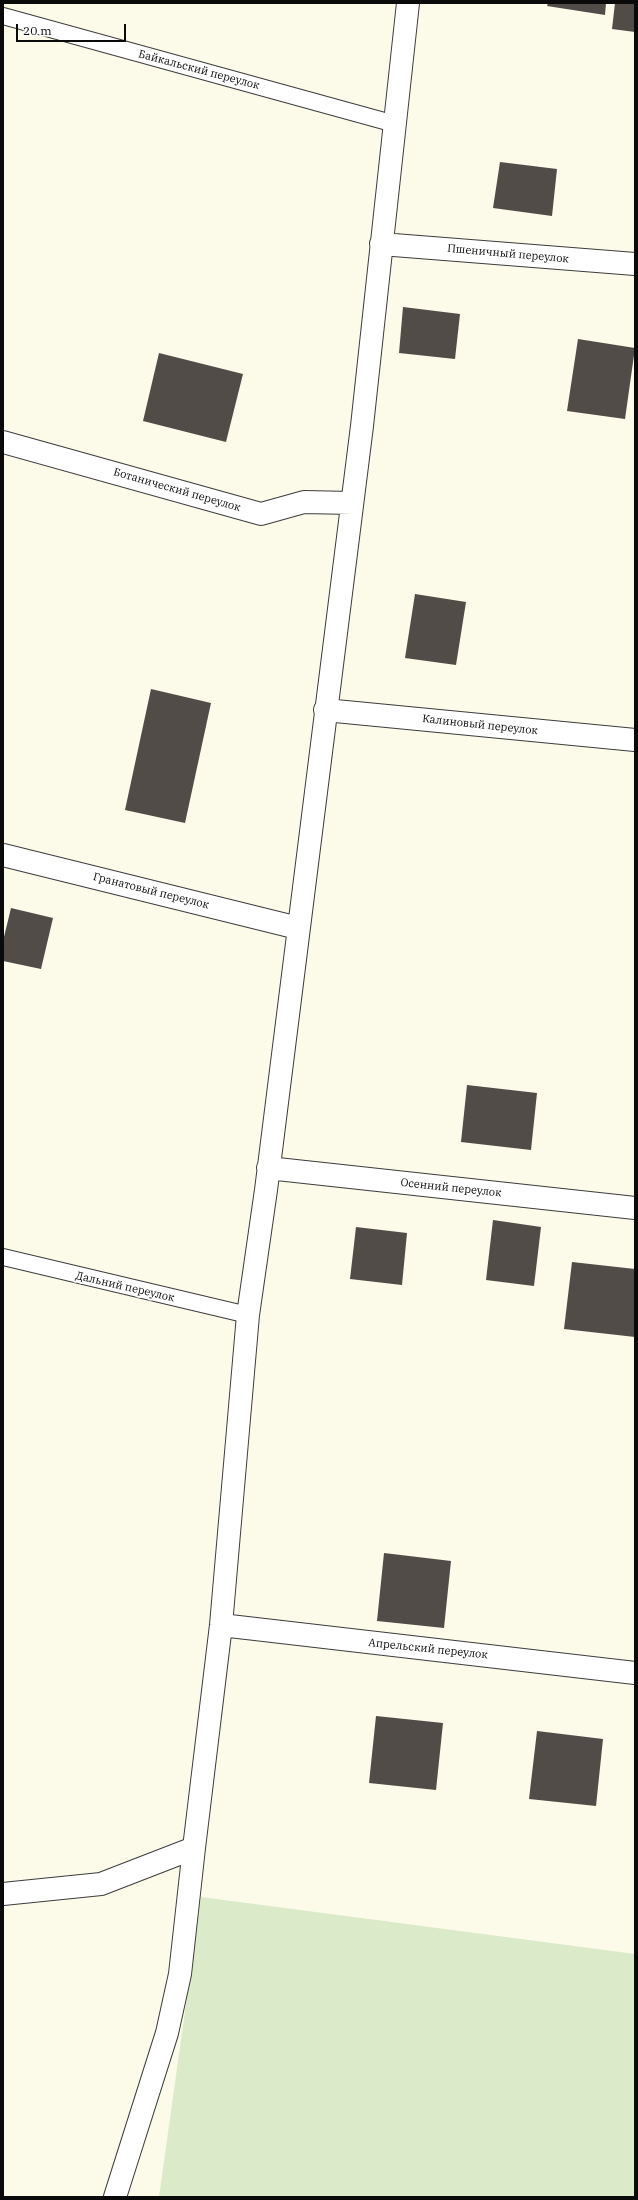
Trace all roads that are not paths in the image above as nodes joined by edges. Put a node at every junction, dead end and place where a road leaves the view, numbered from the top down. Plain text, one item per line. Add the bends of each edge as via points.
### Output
1 (408, 3) edge
2 (3, 16) edge
3 (395, 124) junction
4 (381, 244) junction
5 (635, 264) edge
6 (3, 442) edge
7 (352, 503) junction
8 (325, 710) junction
9 (635, 740) edge
10 (3, 855) edge
11 (298, 928) junction
12 (268, 1168) junction
13 (635, 1208) edge
14 (3, 1257) edge
15 (248, 1315) junction
16 (221, 1625) junction
17 (635, 1673) edge
18 (194, 1848) junction
19 (3, 1894) edge
20 (115, 2197) edge

1 - 3 street
2 - 3 lane, Байкальский переулок
3 - 4 street
4 - 5 street, Пшеничный переулок
4 - 7 street
6 - 7 street, Ботанический переулок via 261,514 304,502
7 - 8 street
8 - 9 street, Калиновый переулок
8 - 11 street
10 - 11 street, Гранатовый переулок
11 - 12 street
12 - 13 street, Осенний переулок
12 - 15 street
14 - 15 lane, Дальний переулок
15 - 16 street
16 - 17 street, Апрельский переулок
16 - 18 street
18 - 19 street via 101,1884
18 - 20 street via 180,1974 167,2033

